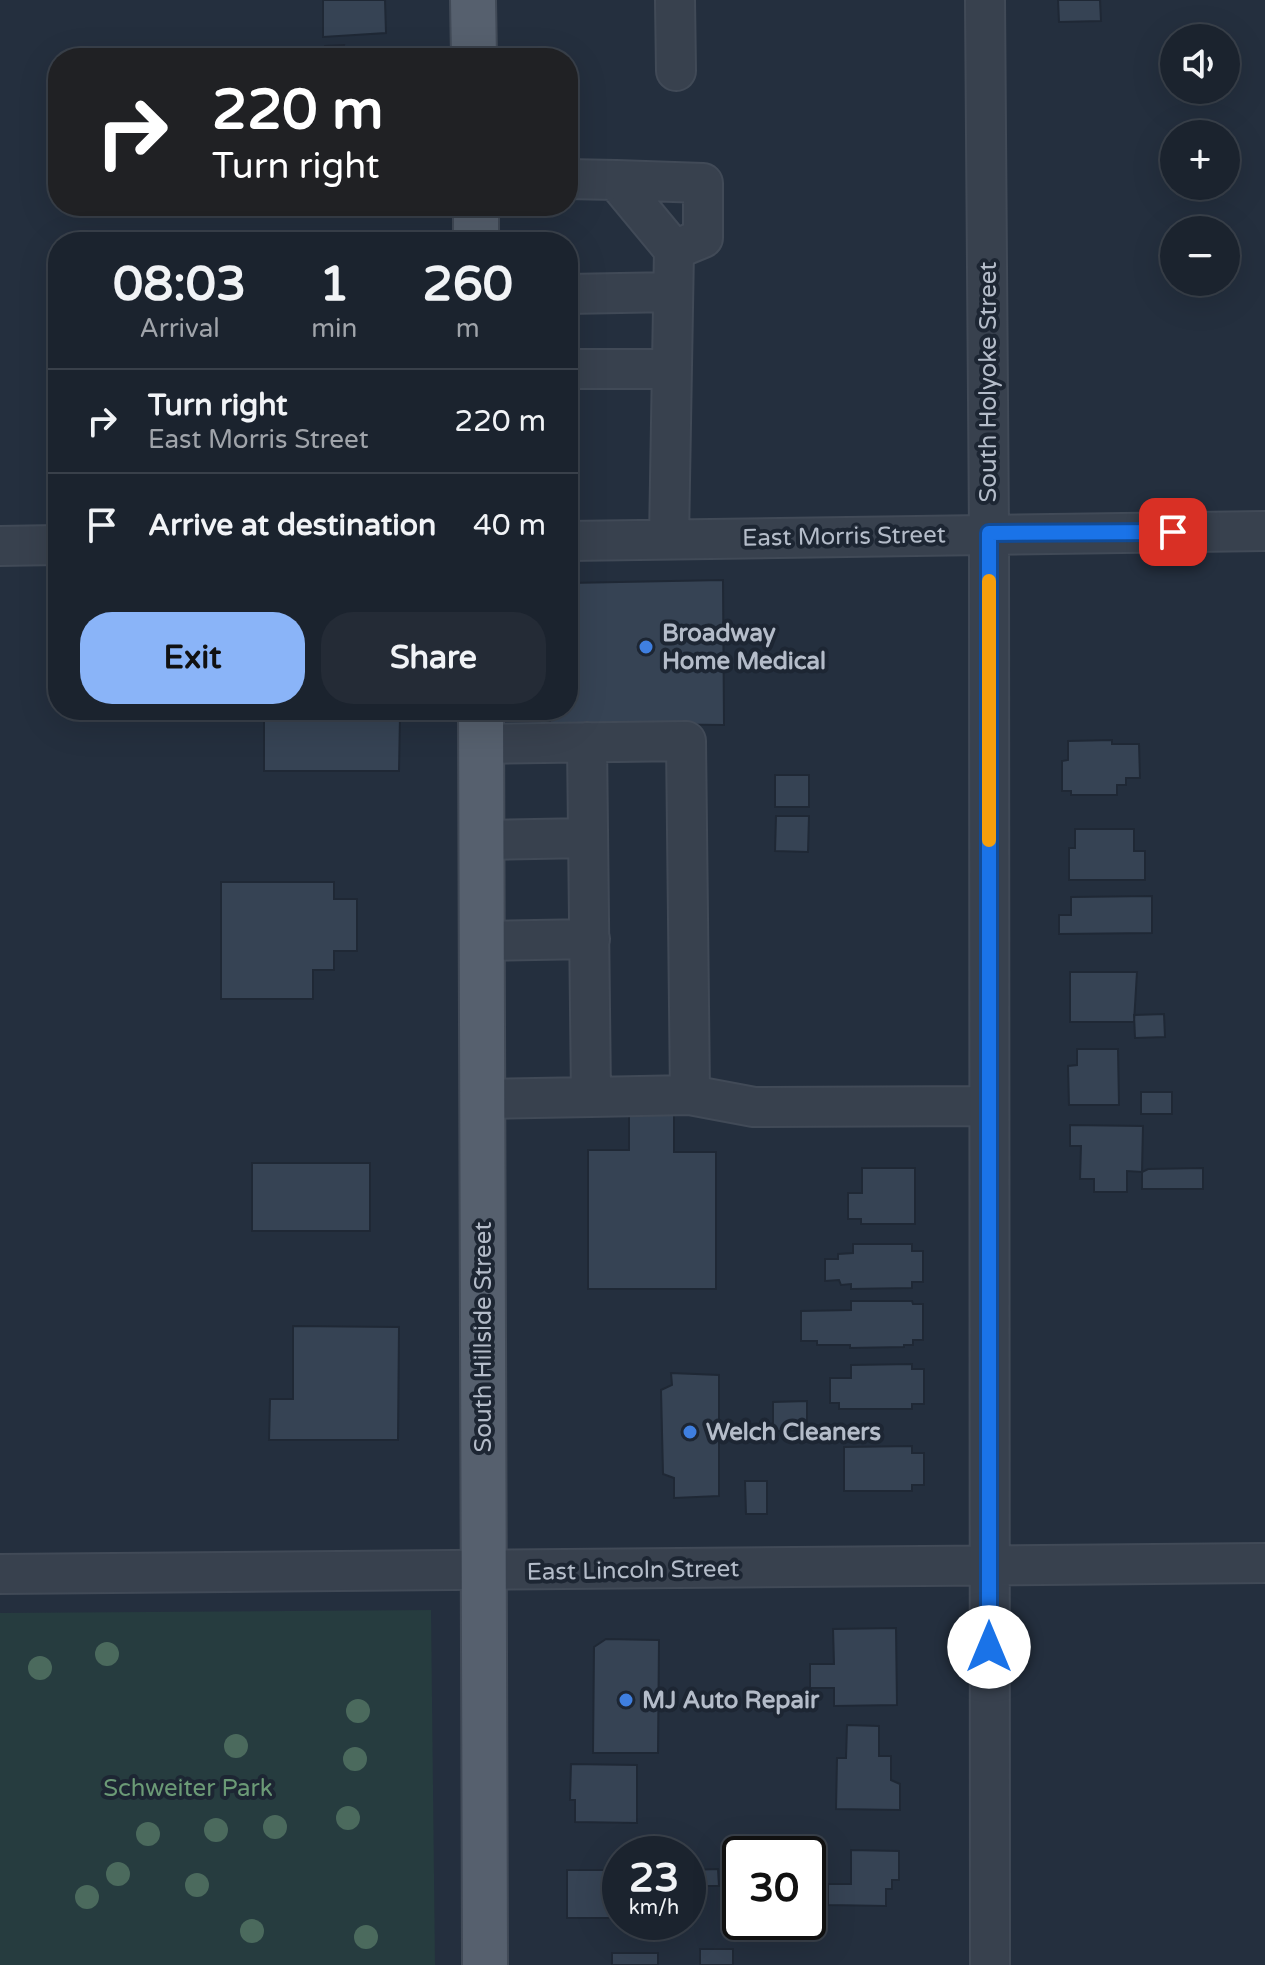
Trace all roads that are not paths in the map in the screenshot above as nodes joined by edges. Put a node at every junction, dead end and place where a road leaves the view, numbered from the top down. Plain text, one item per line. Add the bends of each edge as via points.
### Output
1 (473, 0) edge
2 (675, 0) edge
3 (985, 0) edge
4 (474, 48) edge
5 (676, 71) dead end
6 (578, 179) edge
7 (616, 180) junction
8 (674, 250) junction
9 (673, 292) junction
10 (578, 294) edge
11 (578, 369) edge
12 (672, 369) junction
13 (1265, 531) edge
14 (989, 533) junction
15 (669, 539) junction
16 (578, 541) edge
17 (48, 545) edge
18 (0, 546) edge
19 (481, 727) edge
20 (587, 742) junction
21 (588, 838) junction
22 (481, 840) junction
23 (590, 939) junction
24 (481, 941) junction
25 (690, 1095) junction
26 (591, 1097) junction
27 (482, 1099) junction
28 (989, 1106) junction
29 (1265, 1563) edge
30 (989, 1566) junction
31 (484, 1571) junction
32 (0, 1574) edge
33 (485, 1965) edge
34 (990, 1965) edge

1 - 4 main road
2 - 5 street
3 - 14 street, South Holyoke Street
6 - 7 street
7 - 8 street
7 - 8 street via 703,183 703,238
8 - 9 street
9 - 10 street
9 - 12 street
11 - 12 street
12 - 15 street
13 - 14 street, East Morris Street
14 - 15 street, East Morris Street
14 - 28 street, South Holyoke Street
15 - 16 street, East Morris Street
17 - 18 street
19 - 20 street
19 - 22 main road, South Hillside Street
20 - 21 street
20 - 25 street via 686,741
21 - 22 street
21 - 23 street
22 - 24 main road, South Hillside Street
23 - 24 street
23 - 26 street
24 - 27 main road, South Hillside Street
25 - 26 street
25 - 28 street via 754,1107
26 - 27 street
27 - 31 main road, South Hillside Street
28 - 30 street, South Holyoke Street
29 - 30 street, East Lincoln Street
30 - 31 street, East Lincoln Street
30 - 34 street, South Holyoke Street
31 - 32 street, East Lincoln Street
31 - 33 main road, South Hillside Street

